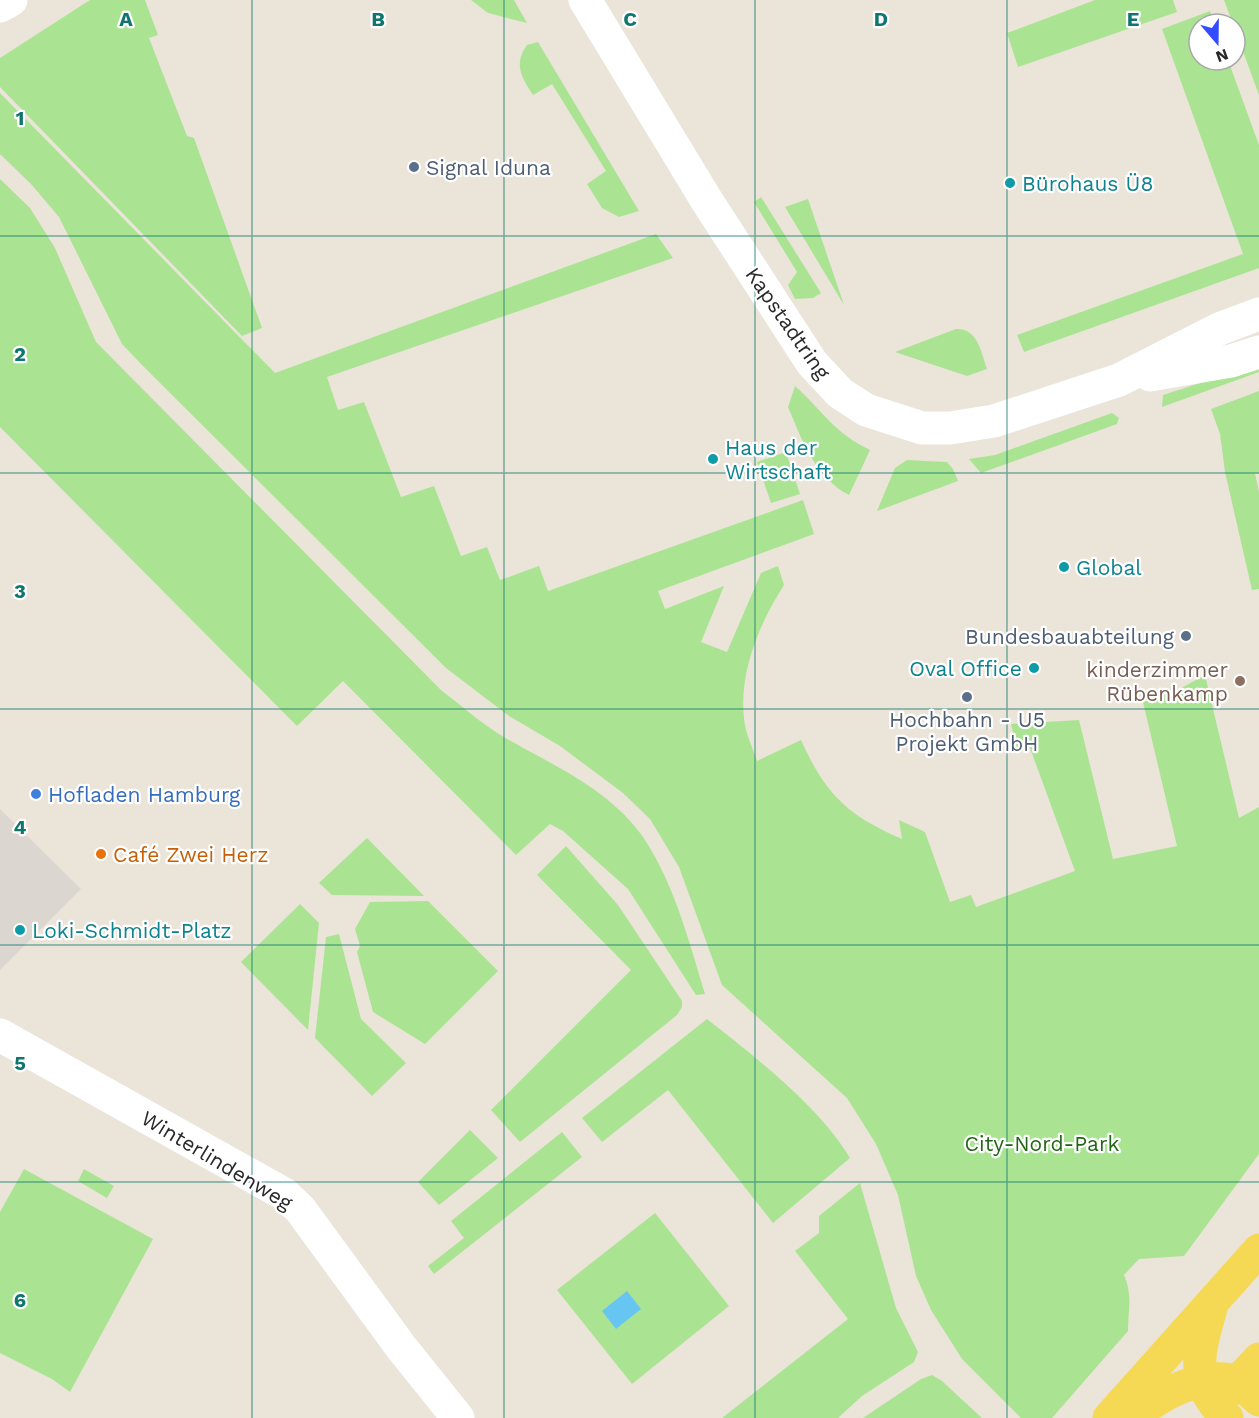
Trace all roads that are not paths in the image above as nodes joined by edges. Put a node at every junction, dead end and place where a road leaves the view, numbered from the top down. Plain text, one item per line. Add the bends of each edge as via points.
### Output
1 (10, 0) edge
2 (585, 0) edge
3 (0, 6) edge
4 (1259, 314) edge
5 (1259, 352) edge
6 (1119, 380) junction
7 (0, 1035) edge
8 (1259, 1250) edge
9 (1213, 1303) junction
10 (1259, 1359) edge
11 (1248, 1391) edge
12 (1212, 1406) edge
13 (1136, 1407) edge
14 (458, 1418) edge
15 (1108, 1418) edge

1 - 3 street
2 - 6 street, Kapstadtring via 736,246 812,363 840,393 867,410 898,422 922,428 950,428 994,421
4 - 6 street, Kapstadtring via 1219,329
5 - 6 street, Kapstadtring via 1231,361
7 - 14 street, Winterlindenweg via 284,1194 300,1209
8 - 9 main road
9 - 12 main road via 1199,1363
9 - 13 main road
10 - 11 main road
11 - 12 main road via 1218,1379
12 - 13 main road via 1180,1388
13 - 15 main road

